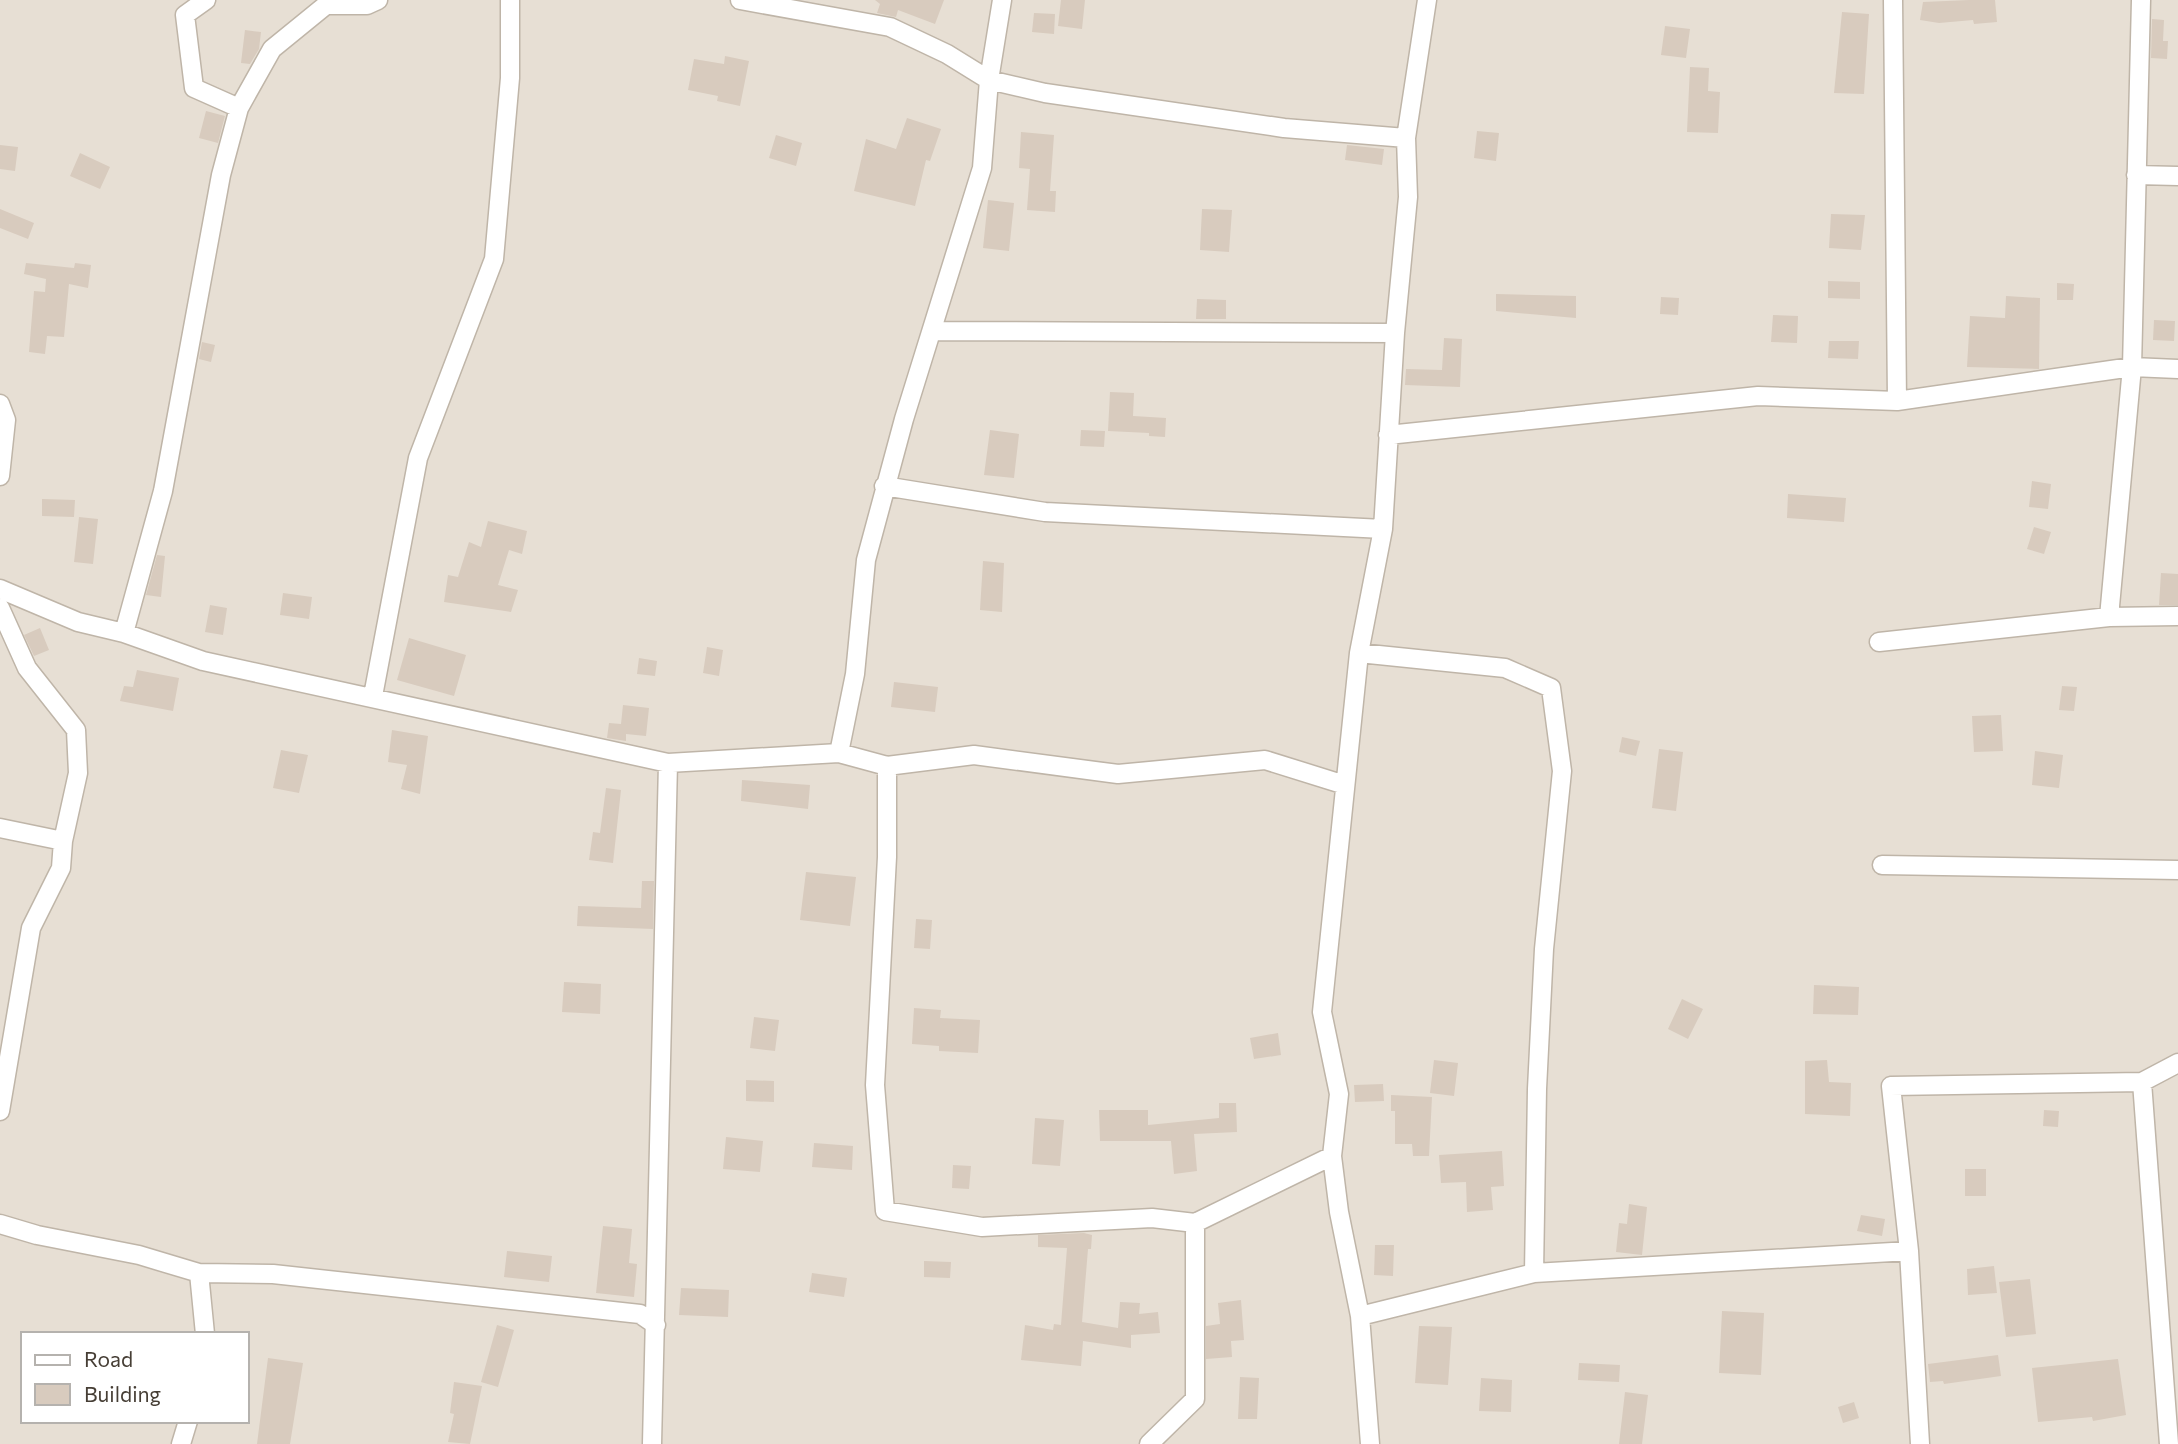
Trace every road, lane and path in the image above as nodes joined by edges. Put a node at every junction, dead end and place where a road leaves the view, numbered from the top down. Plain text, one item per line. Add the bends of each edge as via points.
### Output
1 (206, 0) edge
2 (378, 0) edge
3 (510, 0) edge
4 (740, 0) edge
5 (1002, 0) edge
6 (1427, 0) edge
7 (1893, 0) edge
8 (2141, 0) edge
9 (989, 80) junction
10 (239, 108) junction
11 (1406, 138) junction
12 (2136, 175) junction
13 (2178, 176) edge
14 (932, 331) junction
15 (1395, 333) junction
16 (2132, 367) junction
17 (2178, 369) edge
18 (1897, 401) junction
19 (0, 404) edge
20 (1388, 435) junction
21 (0, 476) edge
22 (884, 486) junction
23 (1383, 529) junction
24 (0, 589) edge
25 (0, 608) edge
26 (2178, 616) edge
27 (2109, 617) junction
28 (124, 633) junction
29 (1879, 642) dead end
30 (1359, 653) junction
31 (373, 696) junction
32 (839, 753) junction
33 (668, 763) junction
34 (887, 766) junction
35 (1345, 785) junction
36 (0, 828) edge
37 (63, 841) junction
38 (1882, 865) dead end
39 (2178, 870) edge
40 (2178, 1063) edge
41 (2142, 1082) junction
42 (0, 1111) edge
43 (1332, 1156) junction
44 (1195, 1223) junction
45 (0, 1224) edge
46 (1909, 1251) junction
47 (199, 1273) junction
48 (1534, 1273) junction
49 (1360, 1316) junction
50 (656, 1325) junction
51 (205, 1332) edge
52 (187, 1423) edge
53 (181, 1444) edge
54 (652, 1444) edge
55 (1149, 1444) edge
56 (1370, 1444) edge
57 (1920, 1444) edge
58 (2169, 1444) edge

1 - 10 street via 185,15 194,88
2 - 10 street via 366,5 326,5 272,49
3 - 31 street via 510,78 494,260 418,458
4 - 9 street via 890,27
5 - 9 street
6 - 11 street
7 - 18 street
8 - 12 street
9 - 11 street via 1045,93 1284,128
9 - 14 street via 982,168
10 - 28 street via 221,175 163,491
11 - 15 street via 1408,197
12 - 13 street
12 - 16 street
14 - 15 street
14 - 22 street
15 - 20 street
16 - 17 street
16 - 18 street
16 - 27 street
18 - 20 street via 1758,396
19 - 21 street via 6,420
20 - 23 street
22 - 23 street via 1045,512
22 - 32 street via 866,560 855,674
23 - 30 street
24 - 28 street via 78,622
25 - 37 street via 27,668 76,730 78,773
26 - 27 street
27 - 29 street
28 - 31 street via 203,661
30 - 35 street
30 - 48 street via 1505,668 1551,688 1562,771 1544,949
31 - 33 street
32 - 33 street
32 - 34 street
33 - 50 street
34 - 35 street via 974,755 1118,774 1265,760
34 - 44 street via 887,857 874,1085 885,1211 982,1227 1152,1218
35 - 43 street via 1322,1012 1339,1094
36 - 37 street
37 - 42 street via 61,869 31,928
38 - 39 street
40 - 41 street
41 - 46 street via 1891,1086
41 - 58 street
43 - 44 street
43 - 49 street
44 - 55 street via 1195,1399
45 - 47 street
46 - 48 street
46 - 57 street
47 - 50 street via 273,1274 640,1314
47 - 51 street
48 - 49 street
49 - 56 street
50 - 54 street
52 - 53 street

